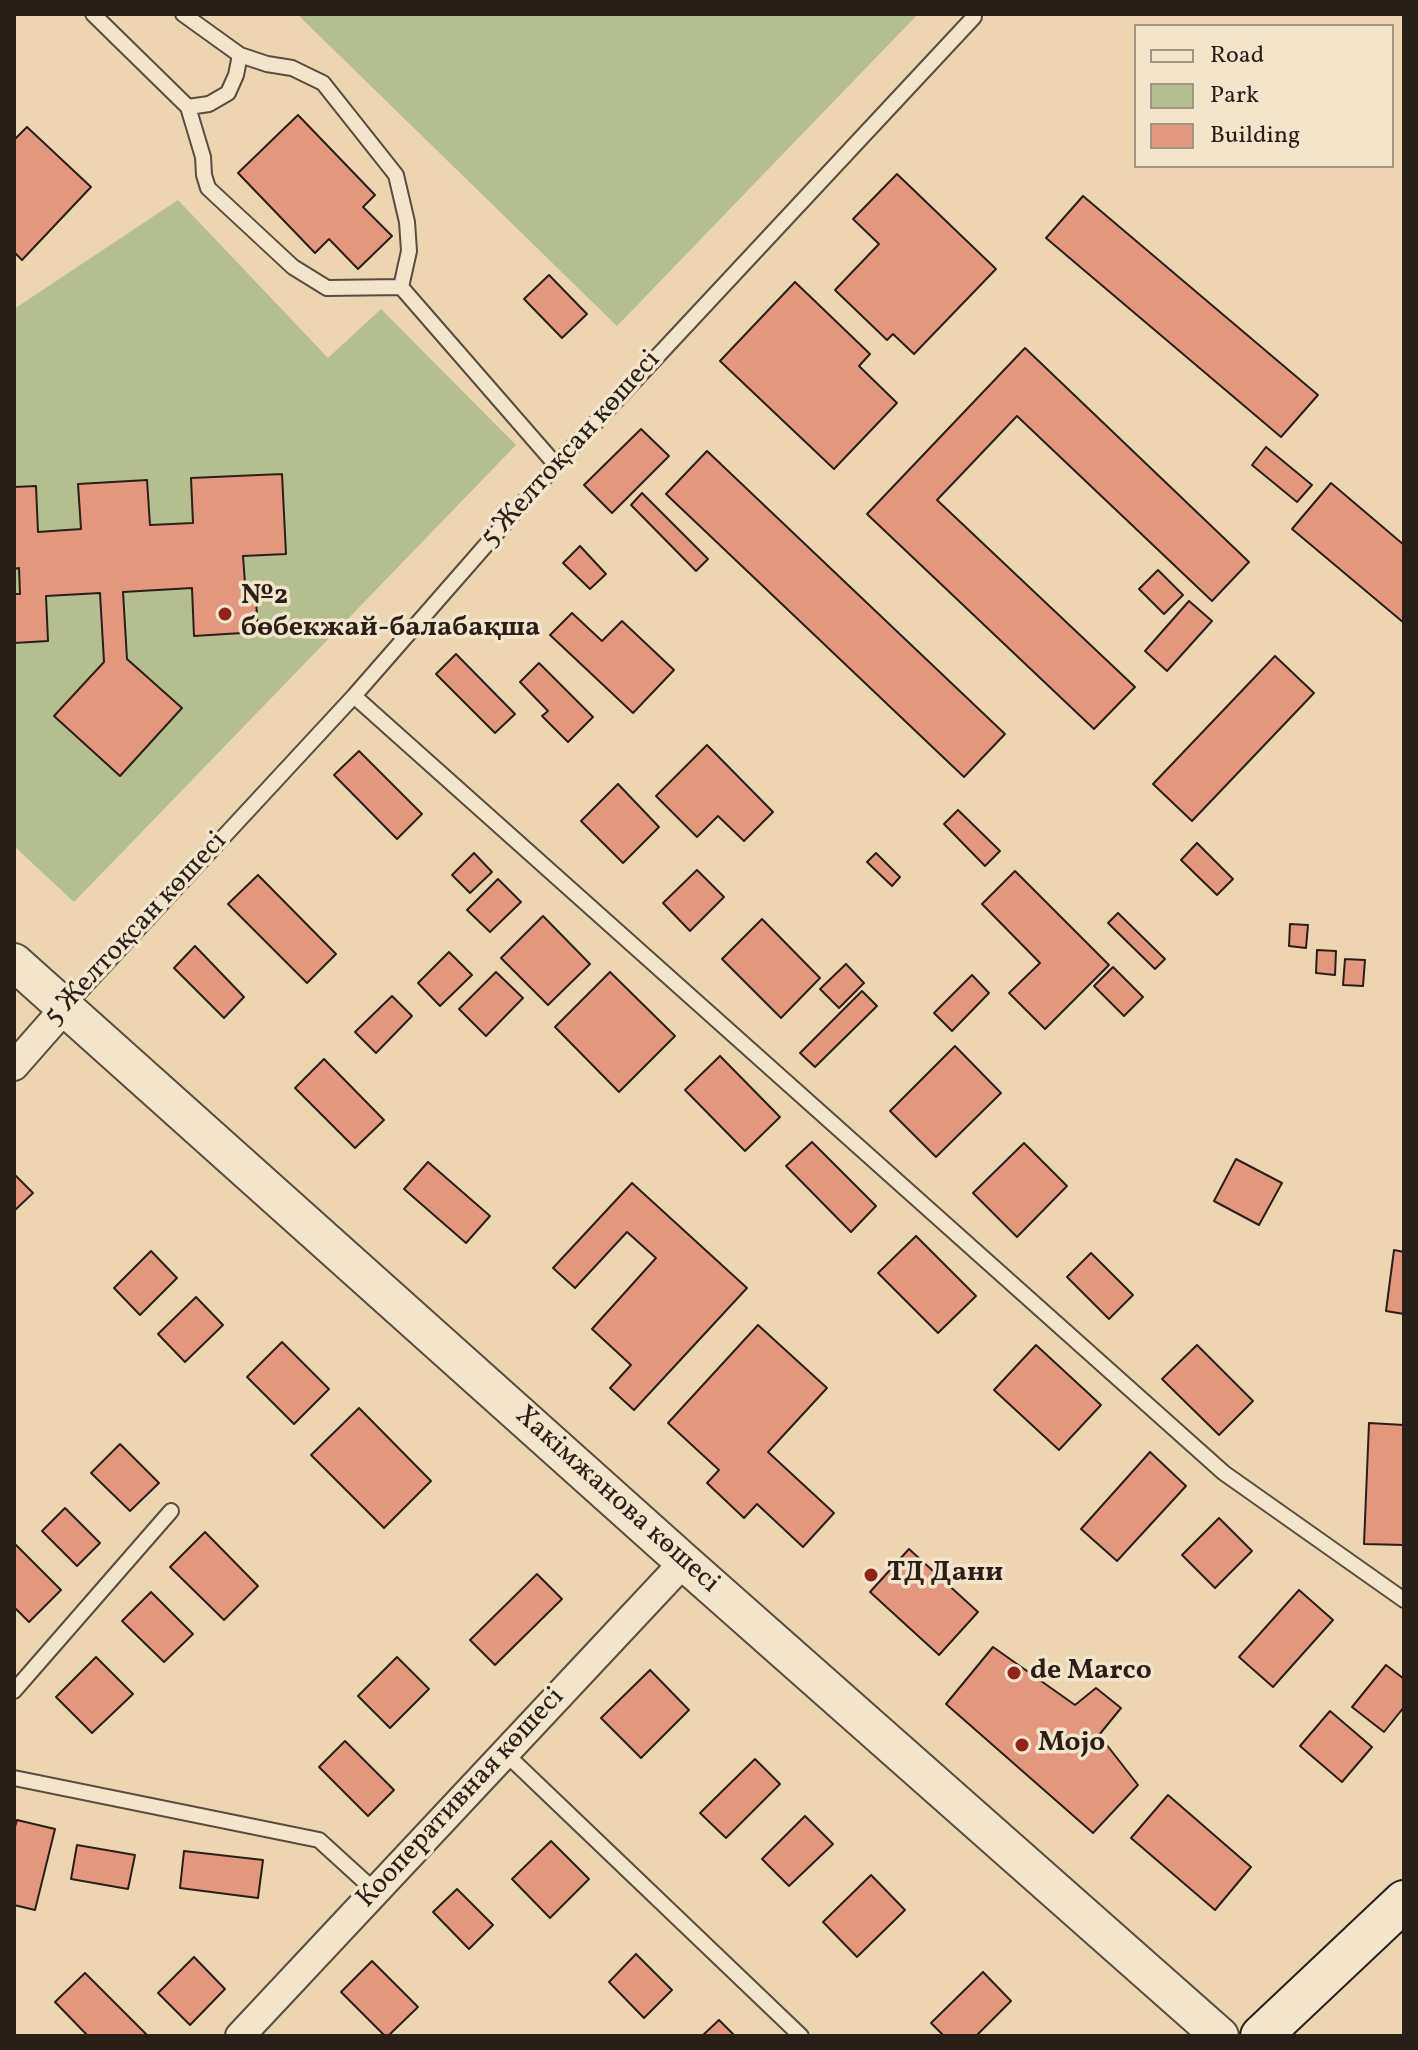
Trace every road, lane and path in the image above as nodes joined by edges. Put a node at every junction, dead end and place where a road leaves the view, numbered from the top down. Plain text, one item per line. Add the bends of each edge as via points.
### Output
1 (93, 14) edge
2 (190, 16) edge
3 (974, 17) dead end
4 (240, 55) junction
5 (188, 107) junction
6 (401, 287) junction
7 (556, 465) junction
8 (354, 696) junction
9 (14, 962) edge
10 (65, 1008) junction
11 (14, 1066) edge
12 (171, 1511) dead end
13 (684, 1562) junction
14 (1404, 1600) edge
15 (14, 1691) edge
16 (505, 1753) junction
17 (14, 1778) edge
18 (375, 1891) junction
19 (1404, 1901) edge
20 (240, 2036) edge
21 (801, 2036) edge
22 (1220, 2036) edge
23 (1261, 2036) edge

1 - 5 lane
2 - 4 lane
3 - 7 lane, 5 Желтоқсан көшесі
4 - 5 lane via 228,93 209,104
4 - 6 lane via 292,68 323,83 396,175 409,251
5 - 6 lane via 208,188 293,267 327,288
6 - 7 lane
7 - 8 lane, 5 Желтоқсан көшесі
8 - 10 lane, 5 Желтоқсан көшесі
8 - 14 lane via 1224,1473
9 - 10 street, Хакімжанова көшесі
10 - 11 street, 5 Желтоқсан көшесі
10 - 13 street, Хакімжанова көшесі
12 - 15 lane
13 - 16 street, Кооперативная көшесі
13 - 22 street, Хакімжанова көшесі
16 - 18 street, Кооперативная көшесі
16 - 21 lane
17 - 18 lane via 319,1840
18 - 20 street, Кооперативная көшесі
19 - 23 main road

